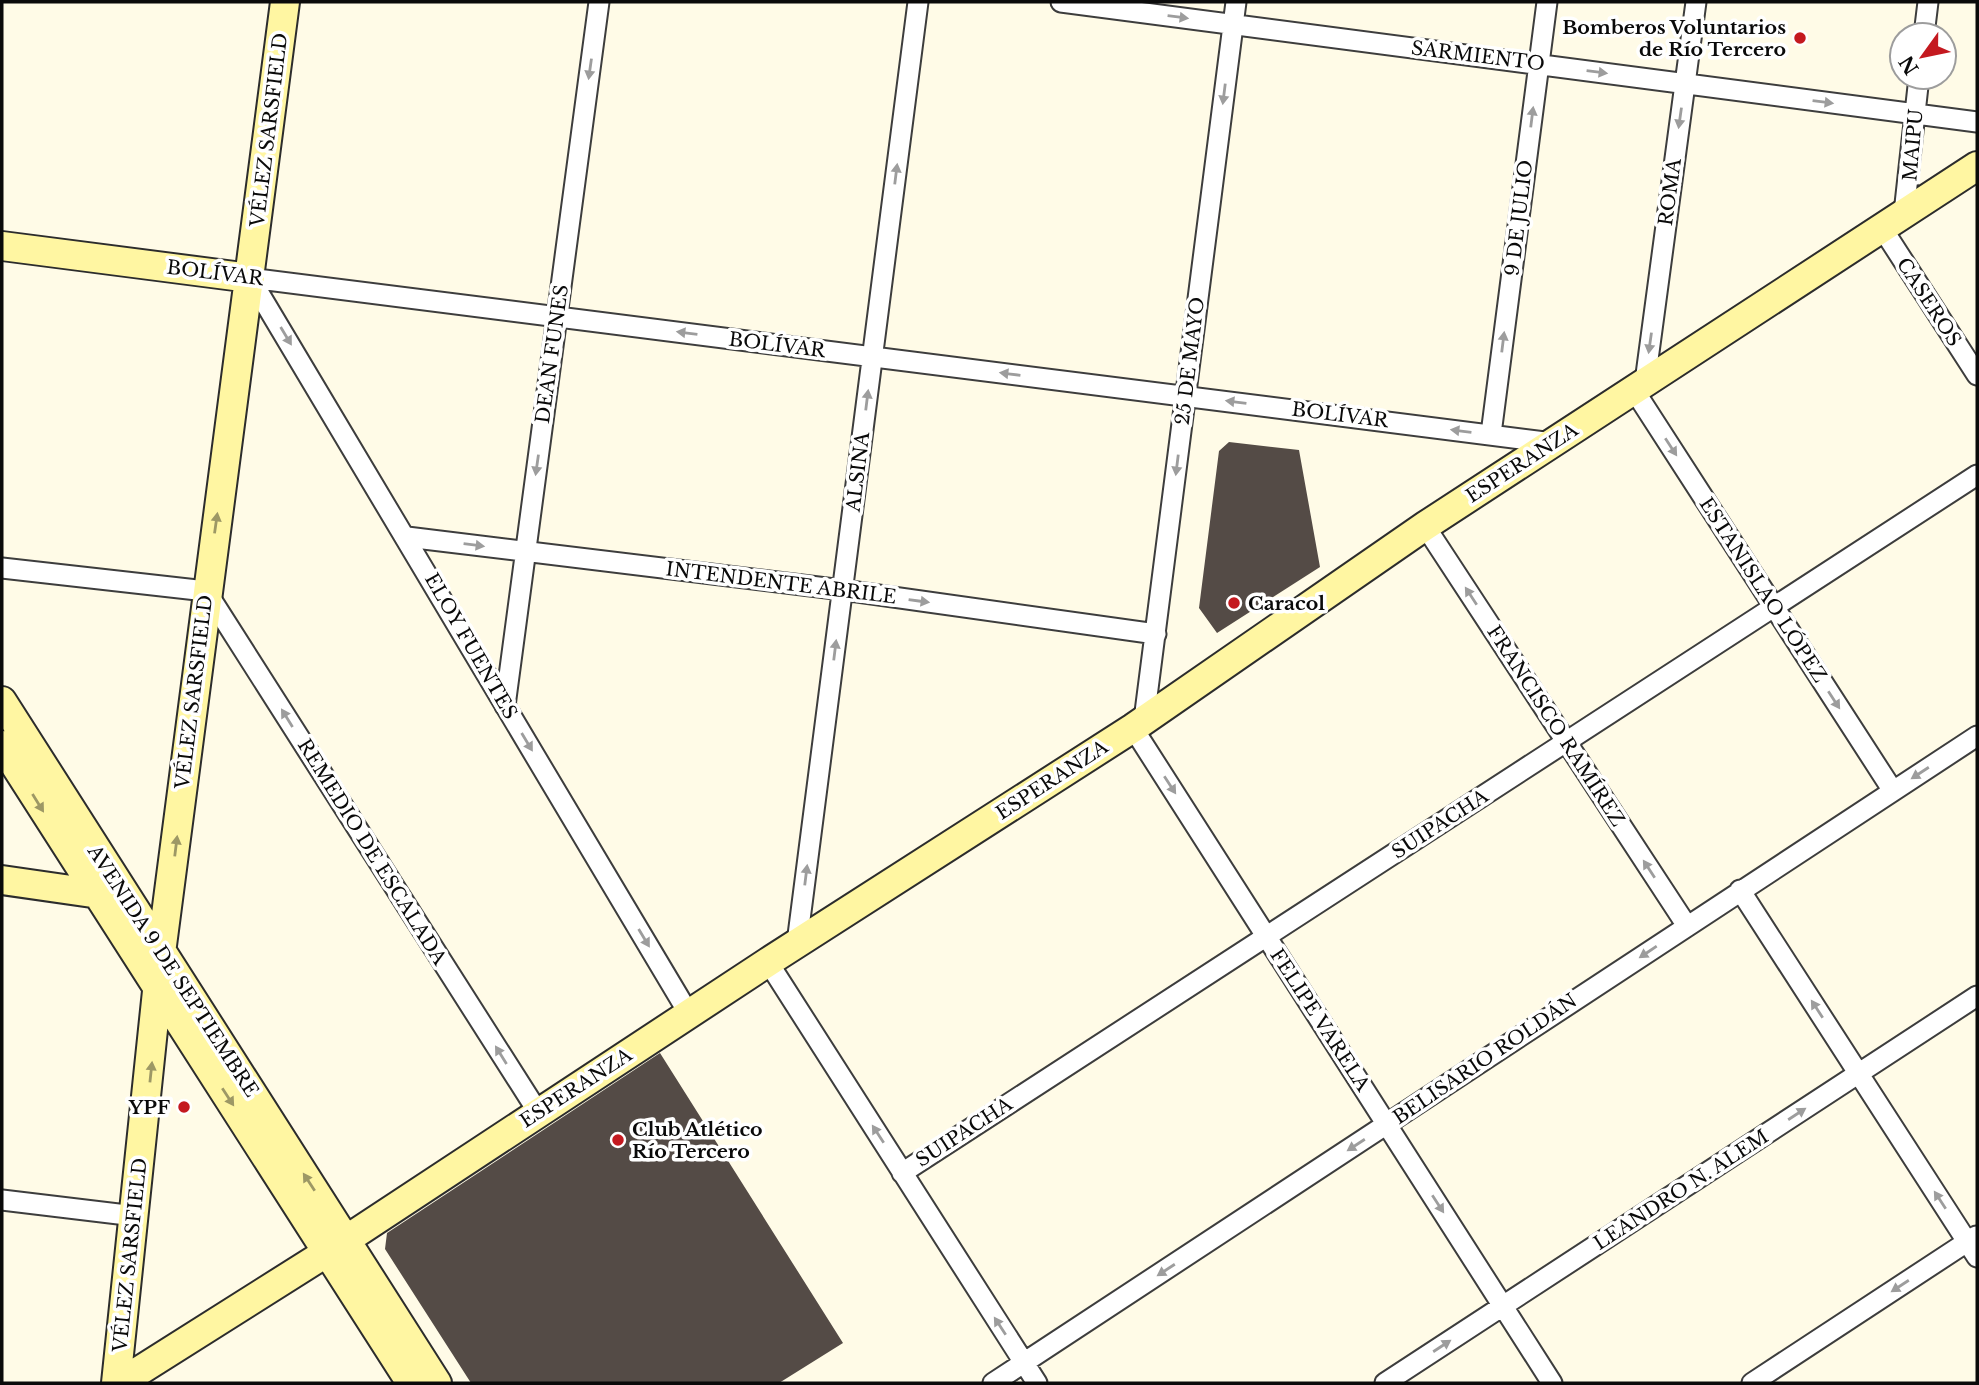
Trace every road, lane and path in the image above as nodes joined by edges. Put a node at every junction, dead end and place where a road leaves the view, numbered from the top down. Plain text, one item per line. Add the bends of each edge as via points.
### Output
1 (285, 2) edge
2 (599, 2) edge
3 (918, 2) edge
4 (1061, 2) edge
5 (1236, 2) edge
6 (1547, 2) edge
7 (1696, 2) edge
8 (1928, 2) edge
9 (1926, 21) edge
10 (1233, 24) junction
11 (1539, 64) junction
12 (1685, 83) junction
13 (1917, 91) edge
14 (1914, 114) junction
15 (1977, 122) edge
16 (1977, 166) edge
17 (1893, 221) junction
18 (2, 246) edge
19 (250, 278) junction
20 (557, 317) junction
21 (873, 357) junction
22 (1977, 375) edge
23 (1640, 386) junction
24 (1186, 396) junction
25 (1491, 434) junction
26 (1553, 443) junction
27 (1977, 475) edge
28 (1425, 526) junction
29 (407, 537) junction
30 (526, 551) junction
31 (2, 568) edge
32 (843, 590) junction
33 (206, 591) junction
34 (1774, 607) junction
35 (1156, 634) junction
36 (2, 701) edge
37 (505, 706) junction
38 (1139, 724) junction
39 (1977, 736) edge
40 (1567, 742) junction
41 (2, 745) edge
42 (1893, 791) junction
43 (2, 880) edge
44 (1740, 890) junction
45 (95, 893) junction
46 (126, 897) junction
47 (1687, 926) junction
48 (1267, 936) junction
49 (797, 943) junction
50 (161, 953) junction
51 (768, 962) junction
52 (158, 990) junction
53 (1977, 996) edge
54 (689, 1014) junction
55 (1859, 1074) junction
56 (538, 1112) junction
57 (1387, 1124) junction
58 (902, 1173) junction
59 (2, 1200) edge
60 (135, 1216) junction
61 (338, 1245) junction
62 (1974, 1245) edge
63 (1503, 1306) junction
64 (1024, 1363) junction
65 (118, 1383) edge
66 (411, 1383) edge
67 (437, 1383) edge
68 (993, 1383) edge
69 (1037, 1383) edge
70 (1385, 1383) edge
71 (1552, 1383) edge
72 (1752, 1383) edge

1 - 19 main road, VÉLEZ SARSFIELD
2 -> 20 street, DEAN FUNES
21 -> 3 street, ALSINA
4 -> 10 street, SARMIENTO
5 - 10 street, 25 DE MAYO
6 - 11 street, 9 DE JULIO
7 - 12 street, ROMA
8 - 9 street
10 - 11 street, SARMIENTO
10 -> 24 street, 25 DE MAYO
11 -> 12 street, SARMIENTO
25 -> 11 street, 9 DE JULIO
12 -> 14 street, SARMIENTO
12 -> 23 street, ROMA
13 - 14 street, MAIPU
14 - 15 street, SARMIENTO
14 - 17 street, MAIPU
16 - 17 main road, ESPERANZA
17 - 22 street, CASEROS
17 - 23 main road, ESPERANZA
18 - 19 main road, BOLÍVAR
19 - 20 street, BOLÍVAR
19 -> 29 street, ELOY FUENTES
33 -> 19 main road, VÉLEZ SARSFIELD
21 -> 20 street, BOLÍVAR
20 -> 30 street, DEAN FUNES
24 -> 21 street, BOLÍVAR
32 -> 21 street, ALSINA
23 - 26 main road, ESPERANZA
23 -> 34 street, ESTANISLAO LÓPEZ
25 -> 24 street, BOLÍVAR
24 -> 35 street, 25 DE MAYO
25 - 26 street, BOLÍVAR
26 - 28 main road, ESPERANZA
27 - 34 street, SUIPACHA
28 - 38 main road, ESPERANZA
40 -> 28 street, FRANCISCO RAMÍREZ
29 -> 30 street, INTENDENTE ABRILE
29 - 37 street, ELOY FUENTES
30 - 32 street, INTENDENTE ABRILE
30 - 37 street, DEAN FUNES
31 - 33 street
32 -> 35 street, INTENDENTE ABRILE
49 -> 32 street, ALSINA
50 -> 33 main road, VÉLEZ SARSFIELD
56 -> 33 street, REMEDIO DE ESCALADA
34 - 40 street, SUIPACHA
34 -> 42 street, ESTANISLAO LÓPEZ
35 - 38 street, 25 DE MAYO
36 - 46 main road, AVENIDA 9 DE SEPTIEMBRE
37 -> 54 street, ELOY FUENTES
38 -> 48 street, FELIPE VARELA
38 - 49 main road, ESPERANZA
39 -> 42 street, BELISARIO ROLDÁN
47 -> 40 street, FRANCISCO RAMÍREZ
40 - 48 street, SUIPACHA
41 -> 45 main road, AVENIDA 9 DE SEPTIEMBRE
42 - 44 street, BELISARIO ROLDÁN
43 - 45 main road
44 - 47 street, BELISARIO ROLDÁN
55 -> 44 street
45 - 46 main road
45 - 52 main road, AVENIDA 9 DE SEPTIEMBRE
46 - 50 main road, AVENIDA 9 DE SEPTIEMBRE
47 -> 57 street, BELISARIO ROLDÁN
48 - 57 street, FELIPE VARELA
48 - 58 street, SUIPACHA
49 - 51 main road, ESPERANZA
50 - 52 main road, VÉLEZ SARSFIELD
61 -> 50 main road, AVENIDA 9 DE SEPTIEMBRE
51 - 54 main road, ESPERANZA
58 -> 51 street
60 -> 52 main road, VÉLEZ SARSFIELD
52 -> 61 main road, AVENIDA 9 DE SEPTIEMBRE
53 - 55 street, LEANDRO N. ALEM
54 - 56 main road, ESPERANZA
62 -> 55 street
63 -> 55 street, LEANDRO N. ALEM
56 - 61 main road, ESPERANZA
57 -> 63 street, FELIPE VARELA
57 -> 64 street, BELISARIO ROLDÁN
64 -> 58 street
59 - 60 street
60 - 65 main road, VÉLEZ SARSFIELD
61 - 65 main road, ESPERANZA
61 - 66 main road
61 - 67 main road
62 -> 72 street
70 -> 63 street, LEANDRO N. ALEM
63 - 71 street, FELIPE VARELA
64 - 68 street, BELISARIO ROLDÁN
64 - 69 street

